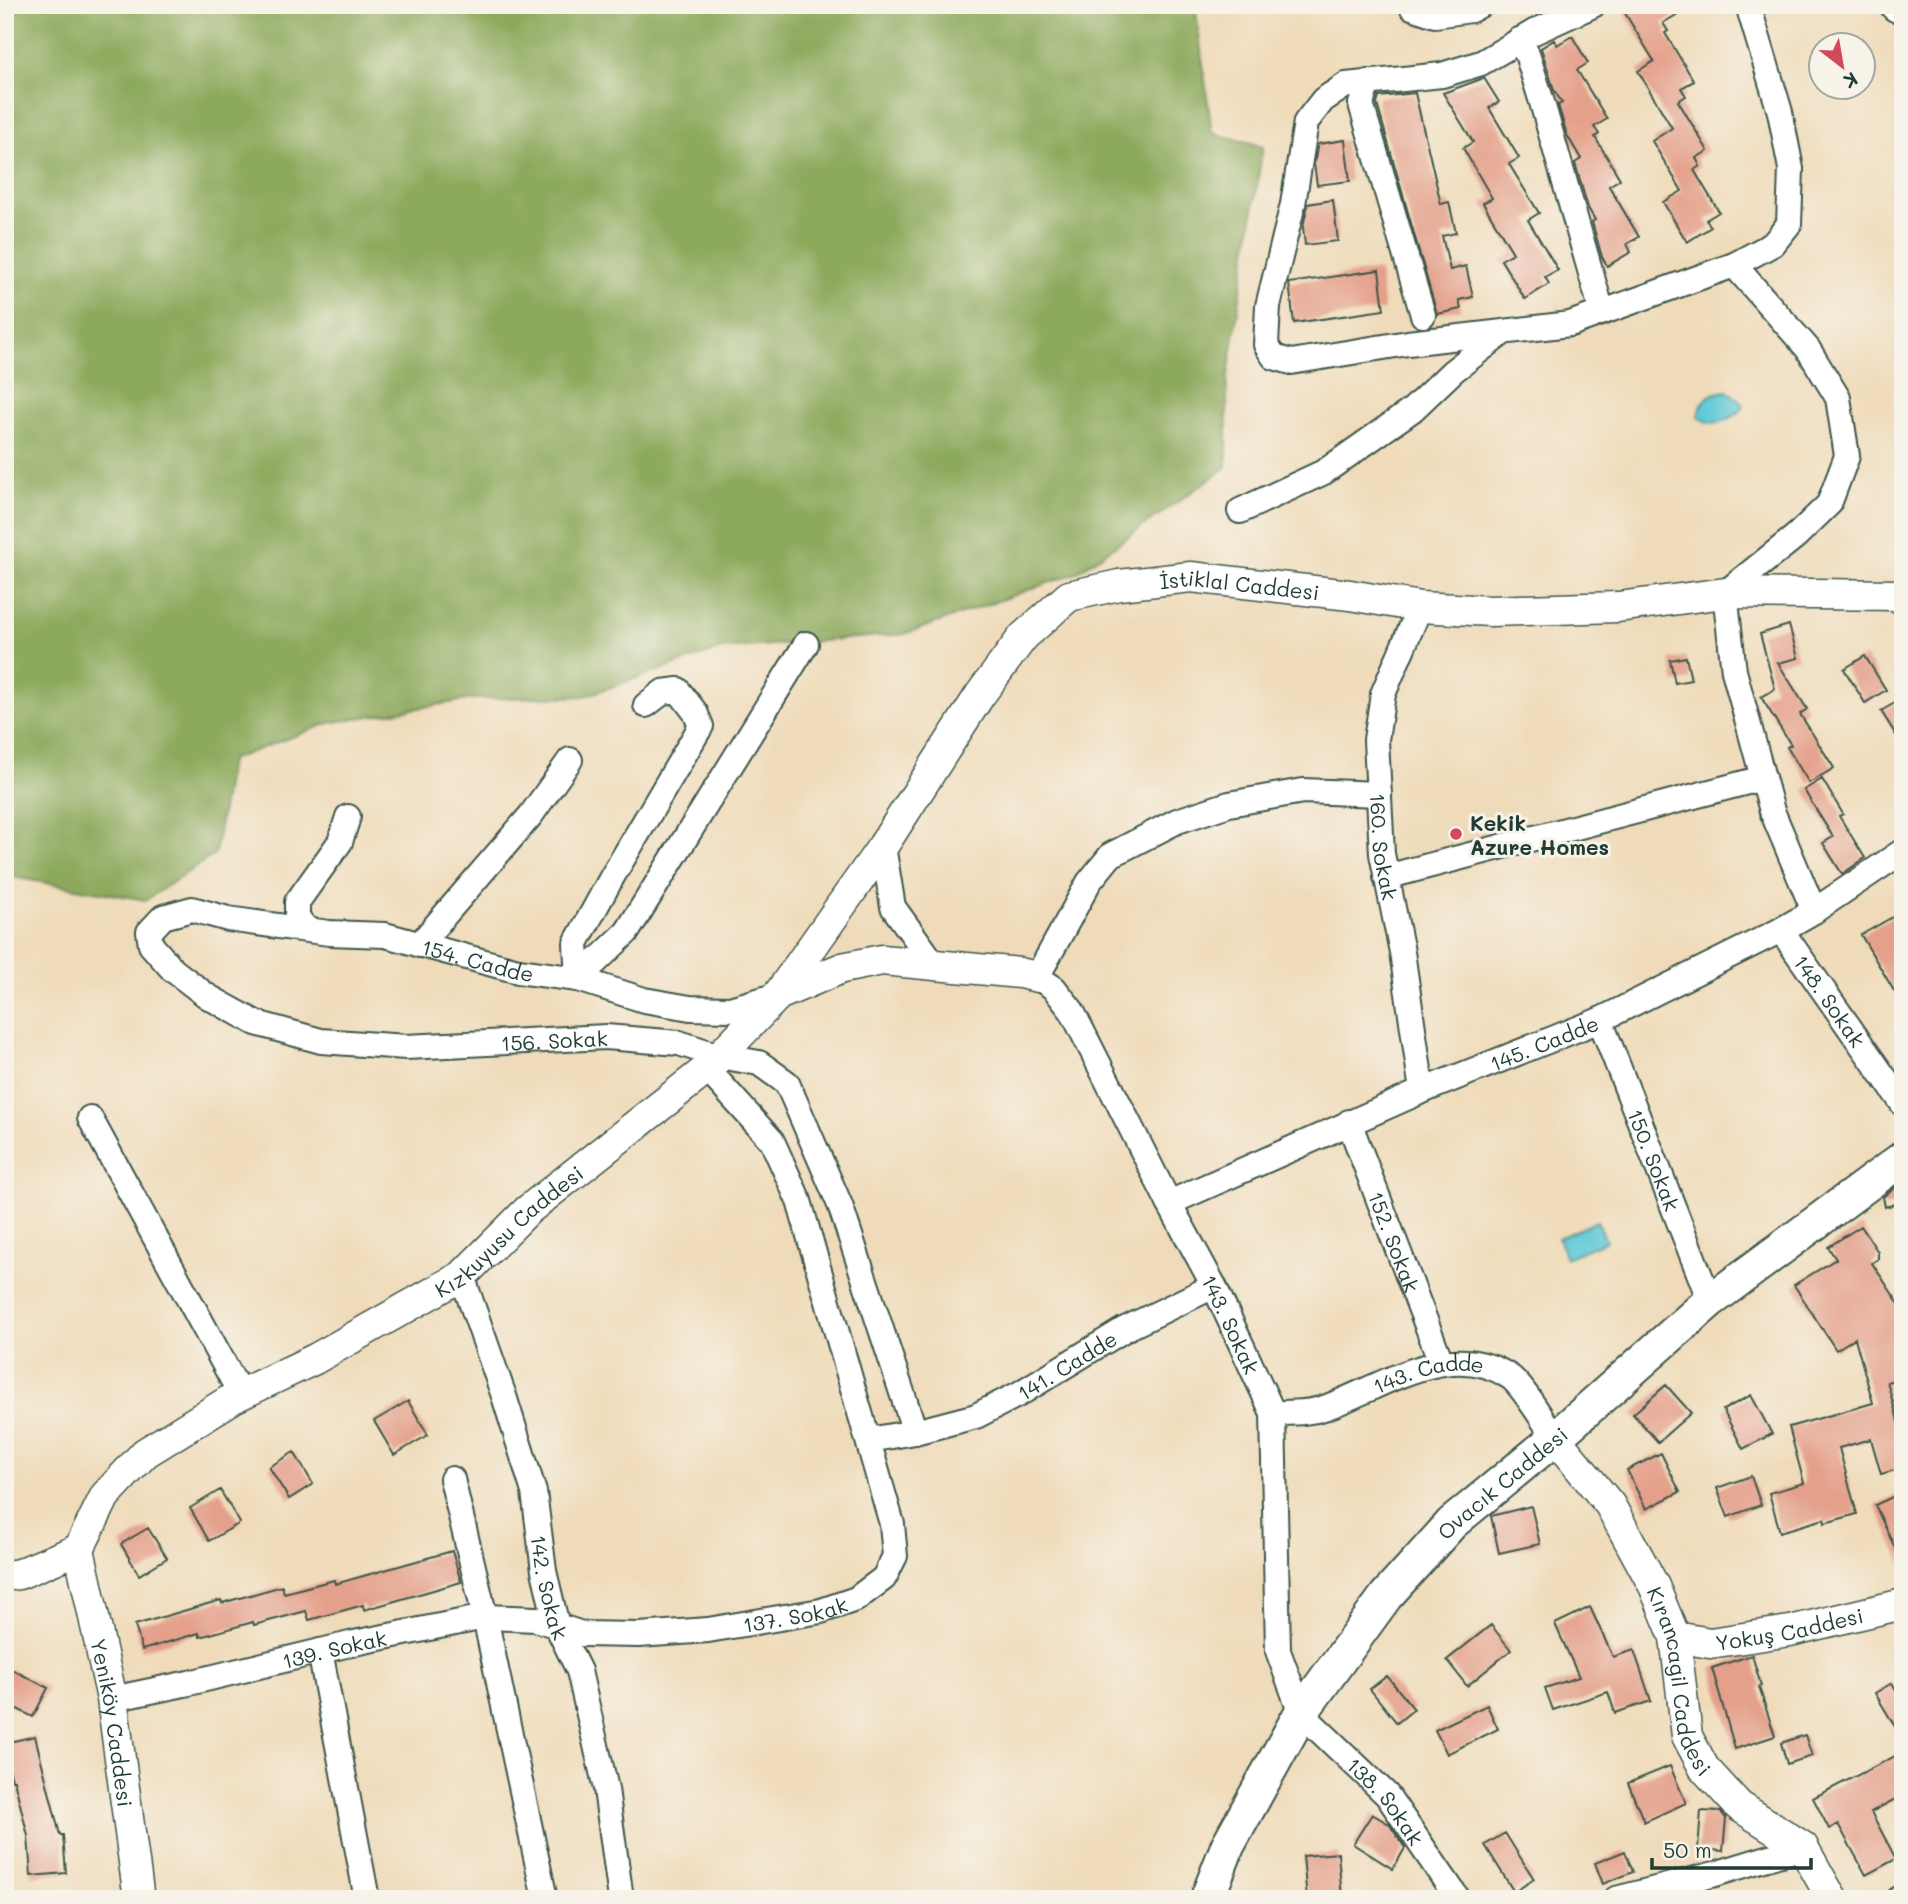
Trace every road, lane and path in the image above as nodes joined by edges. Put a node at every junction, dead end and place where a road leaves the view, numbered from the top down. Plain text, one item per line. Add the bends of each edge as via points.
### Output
1 (1480, 5) edge
2 (1543, 5) edge
3 (1593, 5) edge
4 (1748, 5) edge
5 (1896, 5) edge
6 (1412, 7) dead end
7 (1903, 7) edge
8 (1527, 36) junction
9 (1368, 82) junction
10 (1734, 265) junction
11 (1602, 312) junction
12 (1423, 316) dead end
13 (1502, 333) junction
14 (1240, 511) dead end
15 (1725, 593) junction
16 (1901, 597) edge
17 (1420, 607) junction
18 (806, 644) dead end
19 (646, 705) dead end
20 (569, 760) dead end
21 (1763, 778) junction
22 (1379, 794) junction
23 (348, 817) dead end
24 (883, 846) junction
25 (1903, 850) edge
26 (1386, 877) junction
27 (1814, 911) junction
28 (307, 930) junction
29 (1781, 930) junction
30 (419, 945) junction
31 (934, 964) junction
32 (1037, 977) junction
33 (578, 979) junction
34 (778, 995) junction
35 (1601, 1020) junction
36 (713, 1062) junction
37 (1422, 1091) junction
38 (1903, 1104) edge
39 (90, 1118) dead end
40 (1349, 1122) junction
41 (1903, 1158) edge
42 (1169, 1203) junction
43 (463, 1276) junction
44 (1214, 1286) junction
45 (1710, 1301) junction
46 (1441, 1362) junction
47 (241, 1395) junction
48 (1273, 1413) junction
49 (915, 1432) junction
50 (1555, 1438) junction
51 (869, 1440) junction
52 (452, 1479) dead end
53 (79, 1549) junction
54 (5, 1576) edge
55 (1903, 1604) edge
56 (485, 1617) junction
57 (557, 1626) junction
58 (1675, 1637) junction
59 (320, 1651) junction
60 (112, 1699) junction
61 (1301, 1713) junction
62 (1803, 1847) junction
63 (139, 1899) edge
64 (367, 1899) edge
65 (545, 1899) edge
66 (621, 1899) edge
67 (1207, 1899) edge
68 (1458, 1899) edge
69 (1616, 1899) edge
70 (1832, 1899) edge

1 - 6 street via 1435,15
2 - 8 street
3 - 8 street
4 - 10 street via 1787,146 1789,224 1773,244
5 - 7 main road
8 - 9 street via 1481,62 1442,75
8 - 11 street via 1527,54
9 - 12 street via 1361,104
9 - 13 street via 1346,85 1324,100 1306,122 1293,204 1268,306 1266,345 1273,357 1291,362
10 - 11 street
10 - 15 street via 1808,349 1838,398 1847,456 1829,504 1797,536
11 - 13 street via 1570,324
13 - 14 street via 1412,410 1324,472
15 - 16 street, İstiklal Caddesi
15 - 17 street, İstiklal Caddesi via 1549,611
15 - 21 street via 1734,671
17 - 22 street, 160. Sokak via 1383,694 1376,740
17 - 24 street, İstiklal Caddesi via 1191,577 1069,596 1023,637
18 - 33 street via 627,932
19 - 33 street via 663,692 678,690 701,726 576,943
20 - 30 street via 531,815
21 - 26 street
21 - 27 street
22 - 26 street, 160. Sokak
22 - 32 street via 1303,791 1229,804 1177,821 1111,855 1089,882
23 - 28 street via 341,842 297,902 297,917
24 - 31 street via 893,907
24 - 34 street, İstiklal Caddesi
25 - 27 street, 145. Cadde
26 - 37 street, 160. Sokak
27 - 29 street, 145. Cadde
28 - 30 street, 154. Cadde via 385,935
28 - 36 street, 156. Sokak via 192,909 163,917 149,932 151,945 173,970 207,996 256,1023 321,1041 406,1047 606,1037 679,1043
29 - 35 street, 145. Cadde
29 - 38 street, 148. Sokak
30 - 33 street, 154. Cadde via 518,971
31 - 32 street, Kızkuyusu Caddesi
31 - 34 street, Kızkuyusu Caddesi via 882,961 842,968
32 - 42 street, 143. Sokak via 1054,988 1072,1011
33 - 34 street, 154. Cadde via 644,1000 690,1008 730,1009
34 - 36 street, Kızkuyusu Caddesi
35 - 37 street, 145. Cadde
35 - 45 street, 150. Sokak
36 - 43 street, Kızkuyusu Caddesi via 528,1210
36 - 49 street, 156. Sokak via 759,1063 787,1083 839,1205
36 - 51 street, 137. Sokak via 772,1141 799,1201
37 - 40 street, 145. Cadde
39 - 47 street
40 - 42 street, 145. Cadde
40 - 46 street, 152. Sokak
41 - 45 main road, Ovacık Caddesi
42 - 44 street, 143. Sokak
43 - 47 street, Kızkuyusu Caddesi
43 - 57 street, 142. Sokak via 534,1492 544,1571
44 - 48 street, 143. Sokak
44 - 49 street, 141. Cadde via 1125,1329 976,1416
45 - 50 main road, Ovacık Caddesi
46 - 48 street, 143. Cadde via 1402,1373 1325,1407 1304,1413
46 - 50 street, 143. Cadde via 1485,1364 1512,1378
47 - 53 street, Kızkuyusu Caddesi via 145,1452 104,1496
48 - 61 street, 143. Sokak via 1278,1651
49 - 51 street, 141. Cadde
50 - 58 street, Kırancagil Caddesi via 1610,1505
50 - 61 main road, Ovacık Caddesi via 1452,1523 1387,1596
51 - 57 street, 137. Sokak via 892,1524 895,1556 884,1578 856,1599 821,1611 708,1630 582,1634
52 - 56 street
53 - 54 street
53 - 60 street, Yeniköy Caddesi
55 - 58 street, Yokuş Caddesi via 1790,1631 1710,1643
56 - 57 street, 139. Sokak via 536,1619
56 - 59 street, 139. Sokak
56 - 65 street
57 - 66 street, 142. Sokak via 579,1671 606,1788
58 - 62 street, Kırancagil Caddesi via 1687,1736 1704,1769 1739,1806
59 - 60 street, 139. Sokak
59 - 64 street
60 - 63 street, Yeniköy Caddesi
61 - 67 main road, Ovacık Caddesi via 1228,1845
61 - 68 street, 138. Sokak via 1387,1795
62 - 69 street
62 - 70 street, Kırancagil Caddesi

